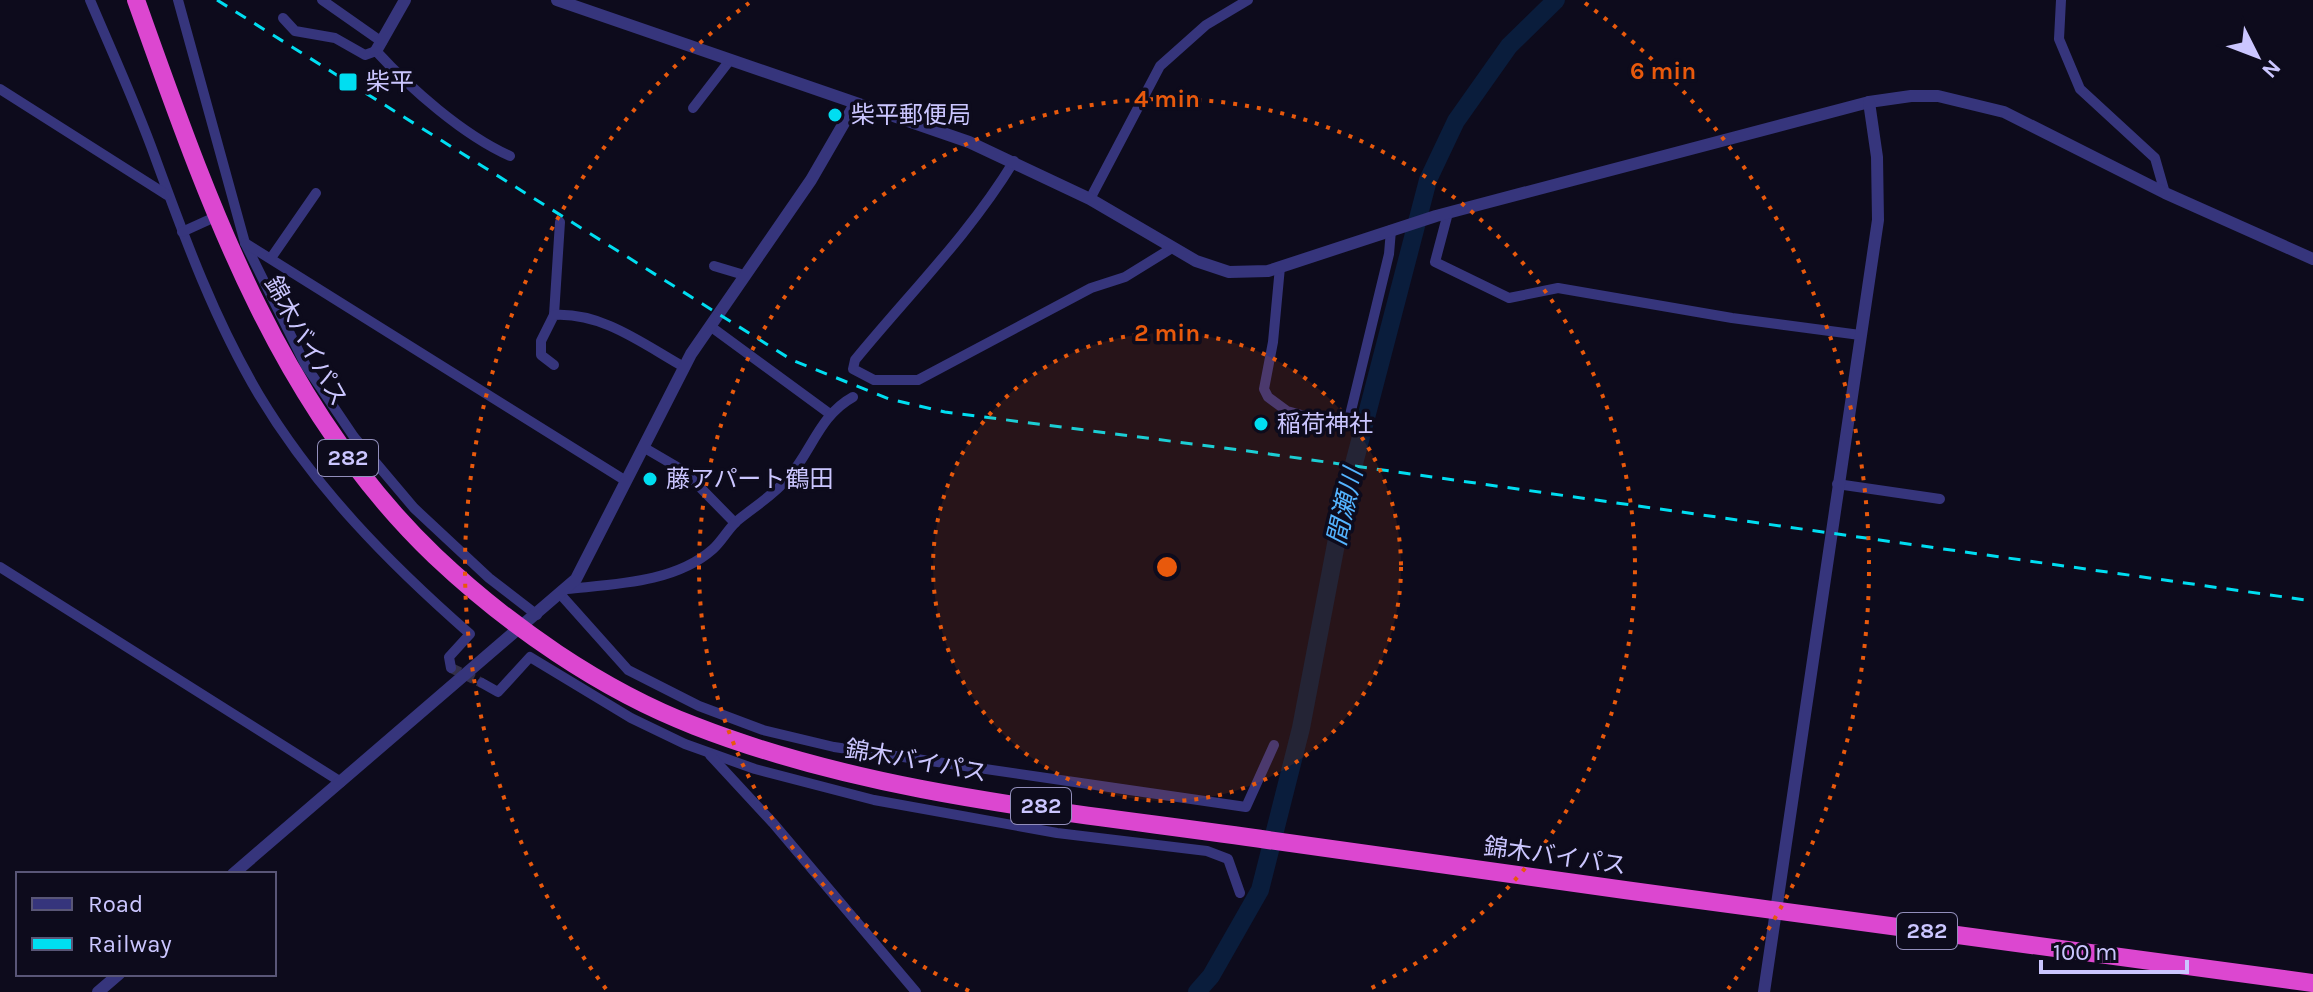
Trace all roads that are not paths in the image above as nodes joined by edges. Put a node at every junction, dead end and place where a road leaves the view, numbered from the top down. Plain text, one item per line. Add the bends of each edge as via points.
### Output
1 (90, 0) edge
2 (136, 0) edge
3 (178, 0) edge
4 (322, 0) edge
5 (405, 0) edge
6 (557, 0) edge
7 (1248, 0) edge
8 (2061, 0) edge
9 (283, 18) dead end
10 (379, 46) junction
11 (730, 60) junction
12 (0, 89) edge
13 (1869, 102) junction
14 (855, 104) junction
15 (693, 108) dead end
16 (510, 156) dead end
17 (1014, 161) junction
18 (316, 193) dead end
19 (2165, 193) junction
20 (169, 196) junction
21 (1090, 199) junction
22 (1442, 214) junction
23 (215, 217) junction
24 (560, 222) dead end
25 (1394, 229) junction
26 (182, 232) junction
27 (237, 244) junction
28 (1172, 248) junction
29 (271, 258) junction
30 (2313, 259) edge
31 (714, 266) dead end
32 (1280, 267) junction
33 (744, 275) junction
34 (554, 315) junction
35 (710, 326) junction
36 (1860, 335) junction
37 (554, 365) dead end
38 (684, 367) junction
39 (853, 397) dead end
40 (830, 414) junction
41 (643, 447) junction
42 (626, 481) junction
43 (1837, 484) junction
44 (1940, 499) dead end
45 (735, 523) junction
46 (0, 567) edge
47 (564, 592) junction
48 (531, 621) junction
49 (451, 668) dead end
50 (482, 683) tunnel mouth
51 (1274, 745) dead end
52 (709, 754) junction
53 (341, 782) junction
54 (235, 872) edge
55 (1240, 893) dead end
56 (1776, 910) junction
57 (117, 976) edge
58 (2313, 983) edge
59 (98, 992) edge
60 (916, 992) edge
61 (1764, 992) edge

1 - 20 street
2 - 23 highway, 錦木バイパス / 282
3 - 27 street
4 - 10 street
5 - 10 street
6 - 11 street
7 - 21 street via 1206,25 1160,66
8 - 19 street via 2059,39 2080,89 2155,158
9 - 10 street via 295,31 335,38 365,55
10 - 16 street via 417,91 471,136
11 - 14 street
11 - 15 street
12 - 20 street
13 - 19 street via 1938,96 2004,112
13 - 22 street
13 - 36 street via 1878,220
14 - 17 street
14 - 33 street via 830,150
17 - 21 street
17 - 28 street via 993,196 855,360 853,369 874,380 918,380 1091,288 1125,277
18 - 29 street
19 - 30 street
20 - 26 street
21 - 28 street
22 - 25 street
22 - 36 street via 1435,262 1509,298 1558,288
23 - 26 street
23 - 27 highway, 錦木バイパス / 282
24 - 34 street
25 - 32 street
25 - 32 street via 1349,419 1338,423 1287,411 1264,389
26 - 49 street via 238,358 310,470 374,546 470,634 449,657
27 - 29 street
27 - 48 highway, 錦木バイパス / 282 via 283,360 367,483 476,592
28 - 32 street via 1229,272
29 - 42 street
31 - 33 street
33 - 35 street
34 - 37 street via 541,341 541,355
34 - 38 street via 600,321
35 - 38 street
35 - 40 street
36 - 43 street
38 - 41 street
39 - 40 street
40 - 45 street via 789,477
41 - 42 street
41 - 45 street via 684,471
42 - 47 street via 576,579
43 - 44 street
43 - 56 street
45 - 47 street via 713,550 681,568
46 - 53 street
47 - 48 street
47 - 51 street via 628,670 649,683 743,724 818,744 1246,807
48 - 53 street
48 - 56 highway, 錦木バイパス / 282 via 598,680 654,709 827,770 1295,845
50 - 52 street via 498,692 530,657 622,713
52 - 55 street via 874,800 1057,833 1207,851 1228,859
52 - 60 street
53 - 54 street
56 - 58 highway, 錦木バイパス / 282
56 - 61 street
57 - 59 street

